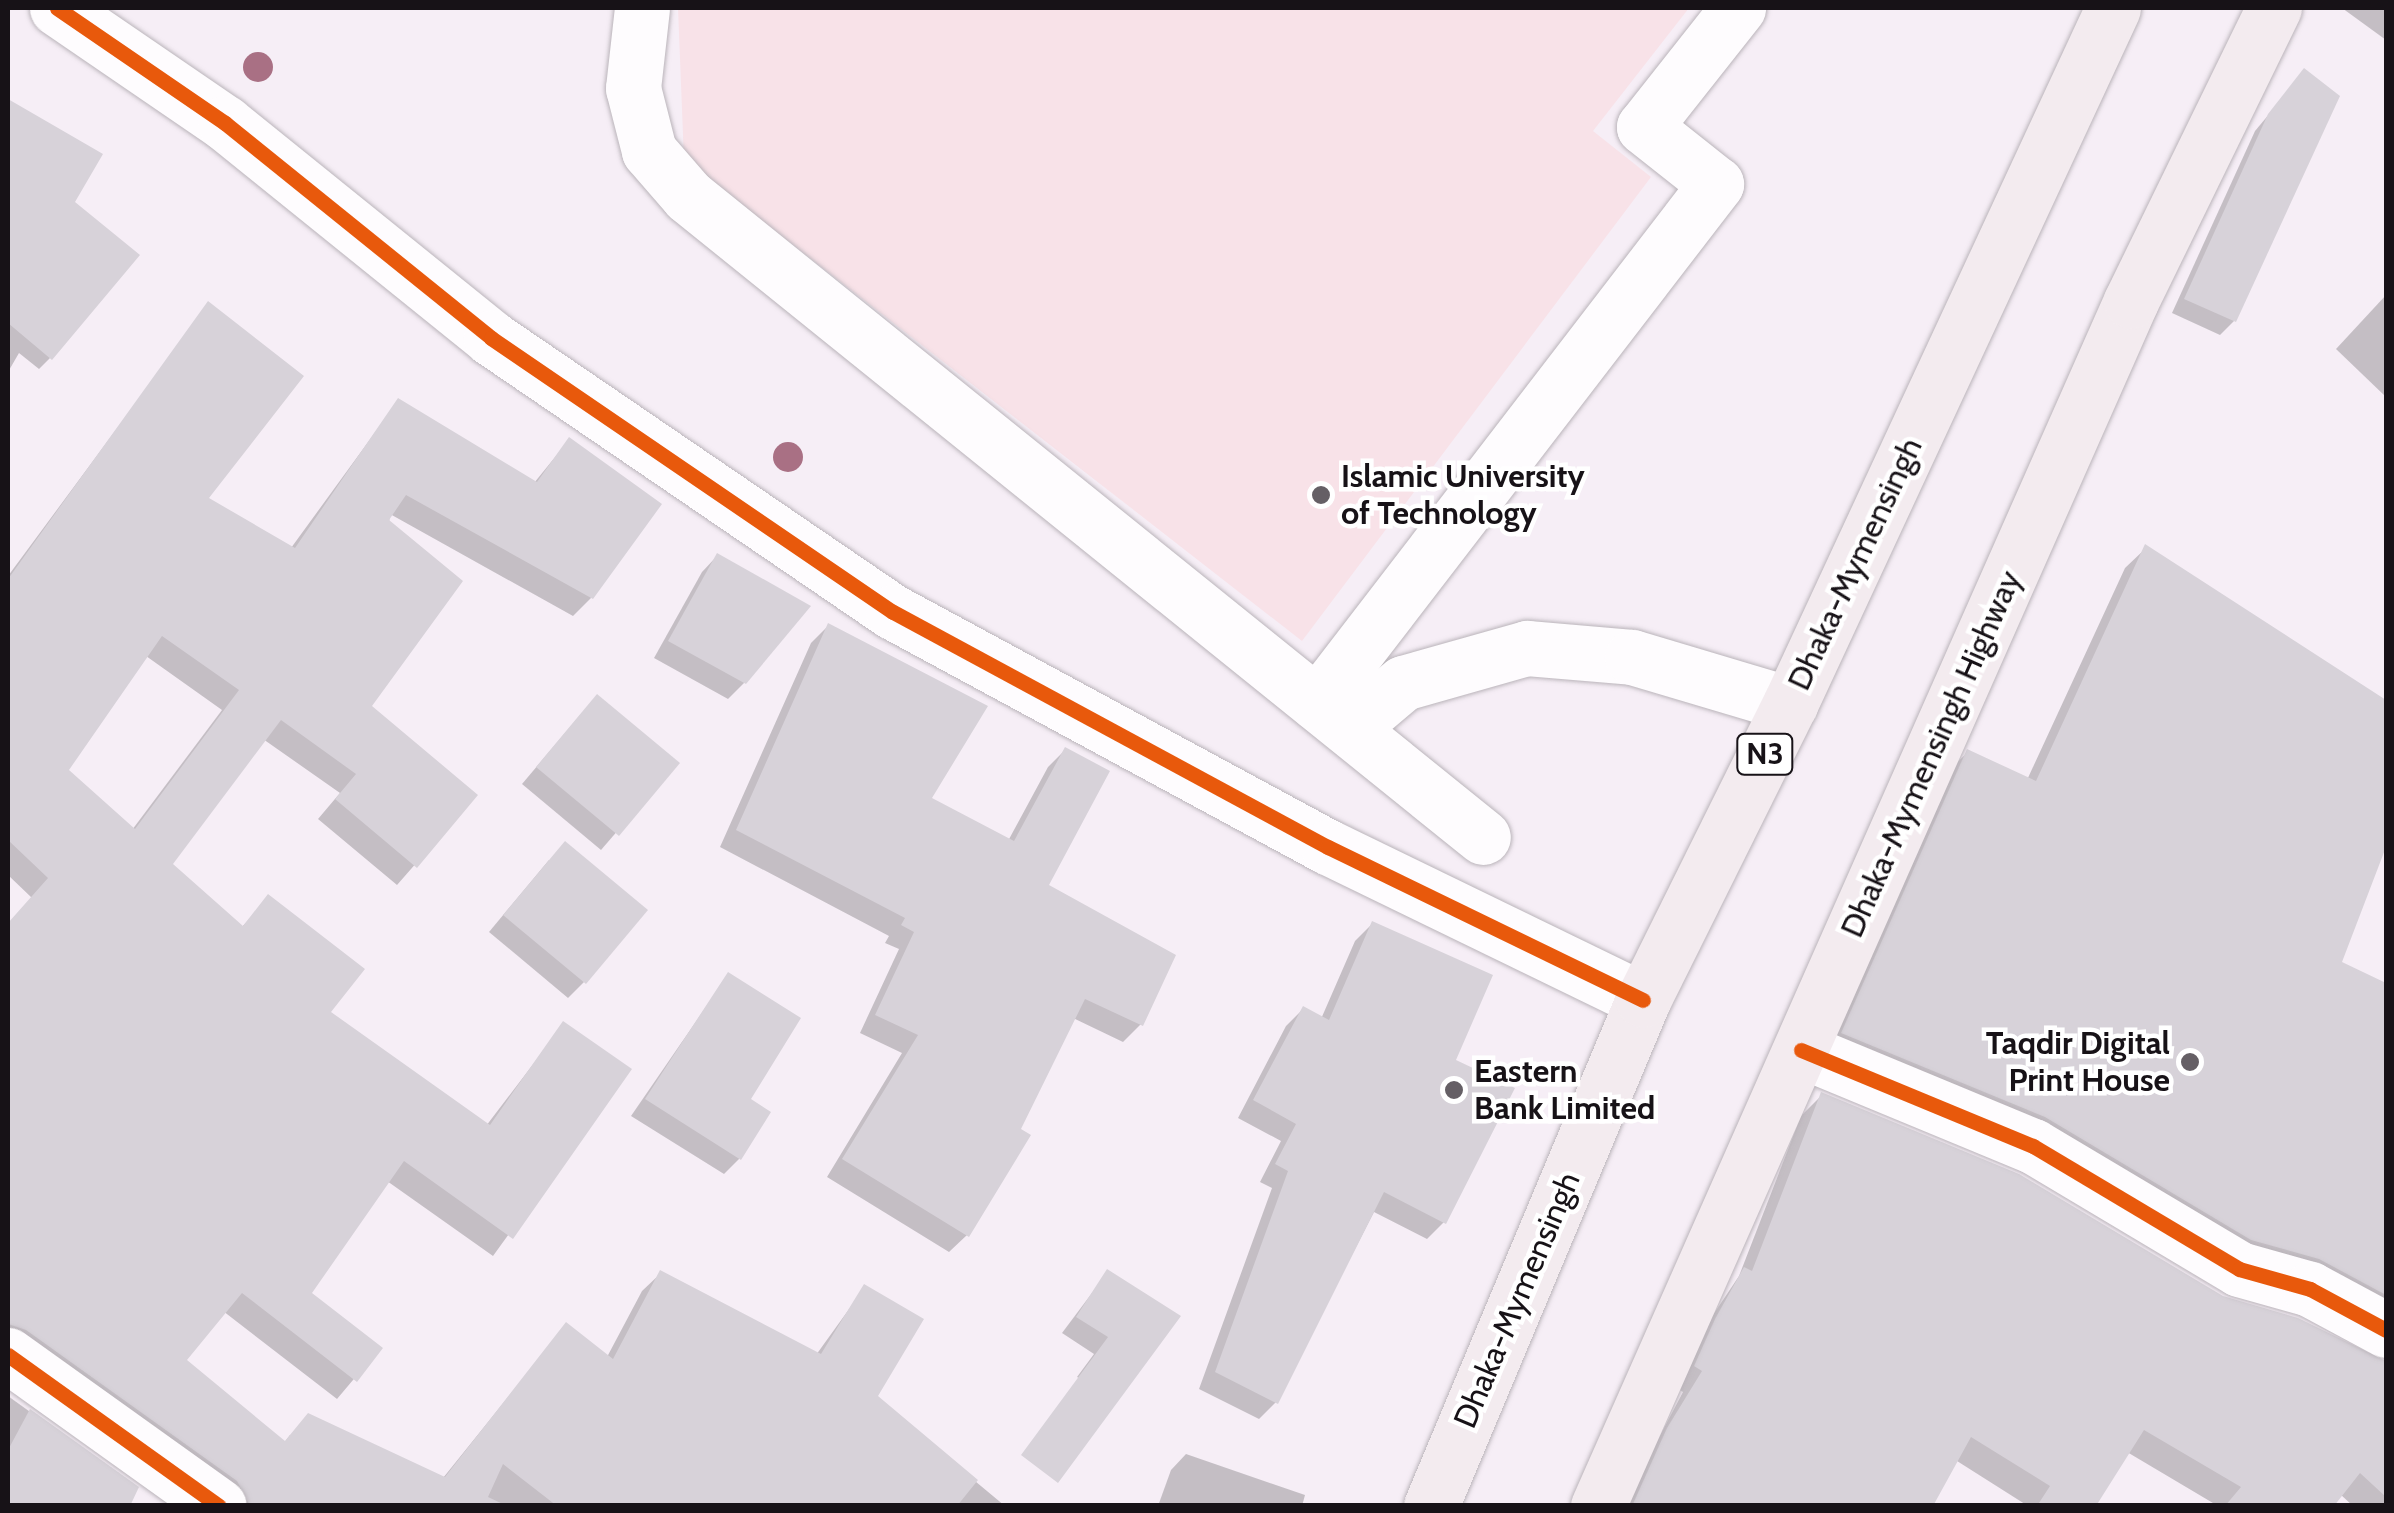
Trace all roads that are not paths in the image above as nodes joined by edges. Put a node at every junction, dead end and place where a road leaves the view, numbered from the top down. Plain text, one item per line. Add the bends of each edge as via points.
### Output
1 (57, 8) edge
2 (642, 8) edge
3 (1738, 8) edge
4 (2112, 8) edge
5 (2274, 8) edge
6 (1790, 704) junction
7 (1334, 715) junction
8 (1483, 838) dead end
9 (1643, 1000) junction
10 (1801, 1050) junction
11 (2386, 1330) edge
12 (8, 1355) edge
13 (218, 1506) edge
14 (1431, 1506) edge
15 (1598, 1506) edge

1 - 9 street via 226,124 491,338 893,612 1328,847
2 - 7 street via 633,88 649,151 688,196
3 - 7 street via 1644,127 1716,184
4 - 6 highway, Dhaka-Mymensingh / N3
5 - 10 highway, Dhaka-Mymensingh Highway via 2131,301
6 - 7 street via 1632,657 1527,648 1403,683
6 - 9 highway, Dhaka-Mymensingh / N3
7 - 8 street
9 - 14 highway, Dhaka-Mymensingh / N3
10 - 11 street via 2033,1146 2238,1269 2310,1290
10 - 15 highway, Dhaka-Mymensingh Highway
12 - 13 street

